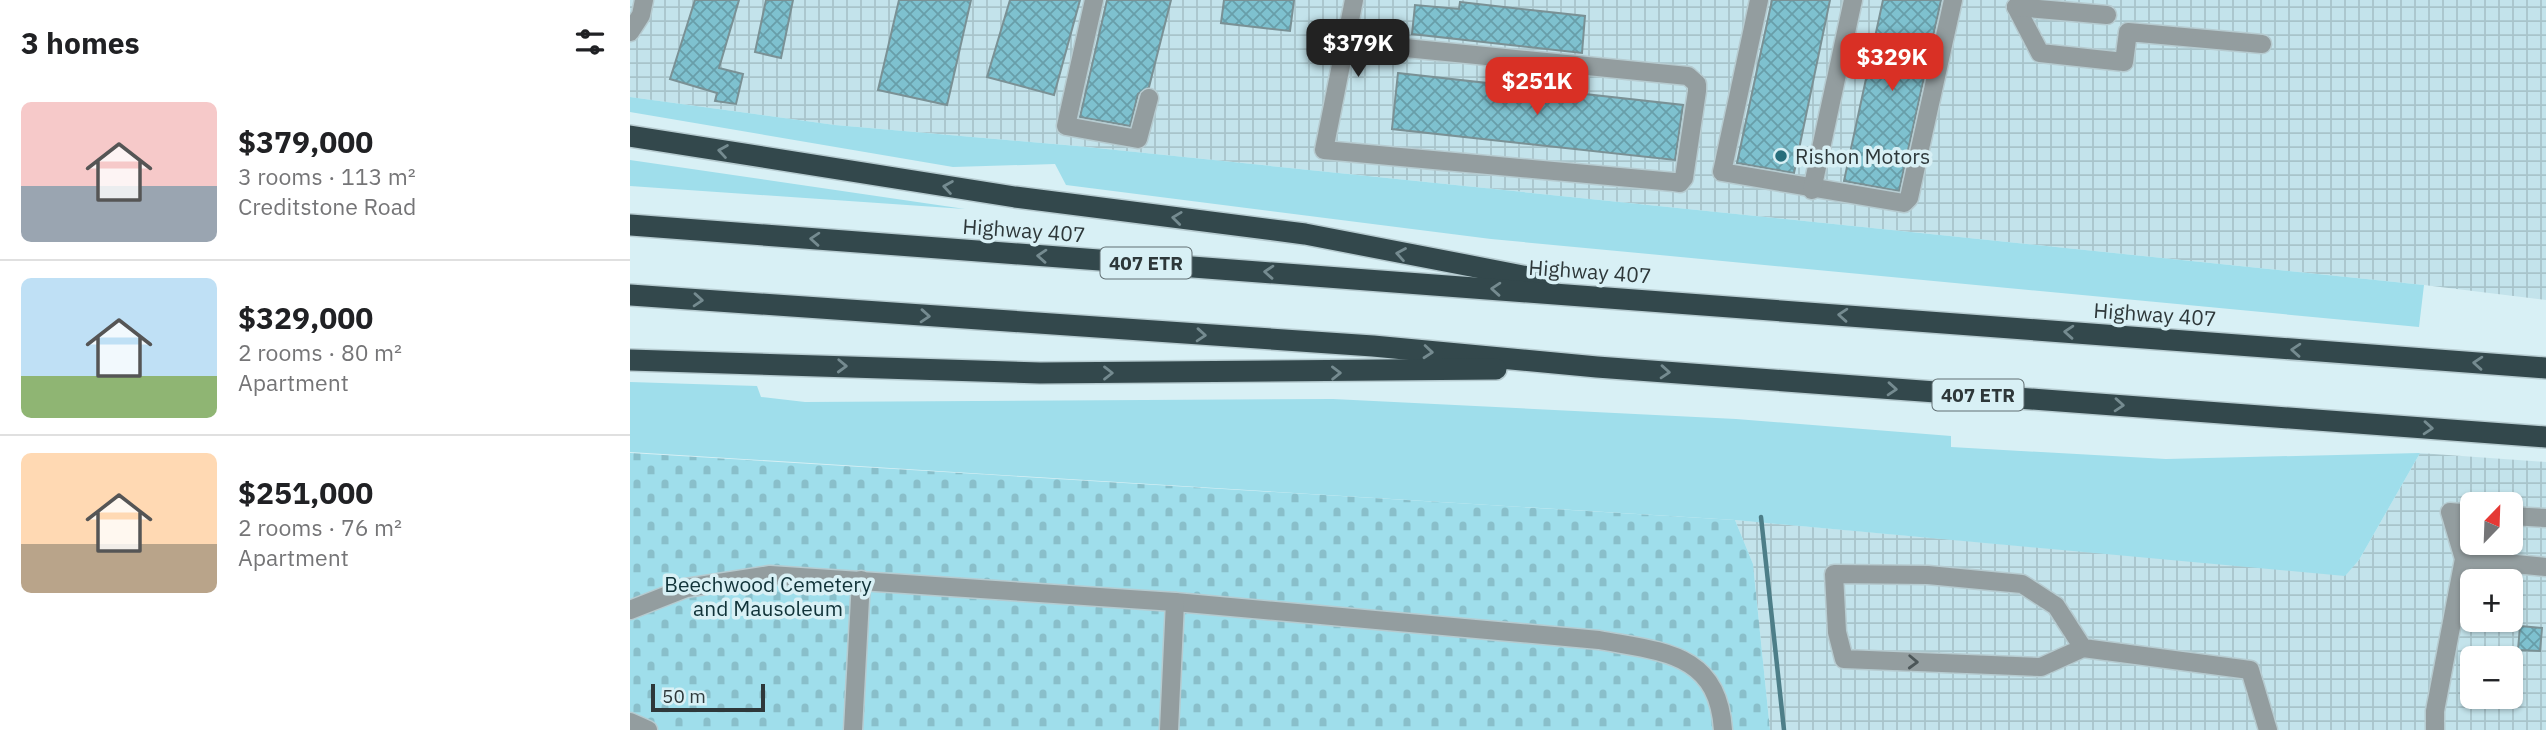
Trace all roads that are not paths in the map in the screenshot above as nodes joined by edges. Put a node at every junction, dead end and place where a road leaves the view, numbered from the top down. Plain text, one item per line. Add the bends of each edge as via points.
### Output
1 (644, 0) edge
2 (1094, 0) edge
3 (1354, 0) edge
4 (1759, 0) edge
5 (1853, 0) edge
6 (1953, 0) edge
7 (2016, 4) edge
8 (2107, 15) dead end
9 (630, 32) edge
10 (1345, 42) junction
11 (2262, 44) dead end
12 (1149, 98) dead end
13 (630, 136) edge
14 (1812, 190) junction
15 (630, 225) edge
16 (630, 295) edge
17 (1661, 301) junction
18 (630, 349) edge
19 (630, 360) edge
20 (774, 363) junction
21 (1597, 367) junction
22 (2546, 368) edge
23 (2546, 437) edge
24 (2460, 513) edge
25 (2524, 517) edge
26 (2546, 518) edge
27 (2460, 546) edge
28 (2463, 555) edge
29 (2464, 559) junction
30 (2546, 567) edge
31 (861, 580) junction
32 (1175, 602) junction
33 (630, 610) edge
34 (2083, 648) junction
35 (630, 722) edge
36 (648, 730) edge
37 (853, 730) edge
38 (1169, 730) edge
39 (1723, 730) edge
40 (2268, 730) edge
41 (2435, 730) edge

1 - 9 street
2 - 12 street via 1066,126 1138,139
3 - 10 street
4 - 14 street via 1722,172
5 - 14 street
6 - 14 street via 1909,198 1904,203
7 - 8 street
7 - 11 street via 2040,53 2124,62 2128,32
10 - 10 street via 1324,150 1680,183 1686,170 1698,91 1688,76
17 -> 13 highway via 1306,234 1015,197
17 -> 15 highway, Highway 407 / 407 ETR
16 -> 21 highway, 407 ETR via 1373,346
22 -> 17 highway, Highway 407 / 407 ETR
18 - 20 highway
19 - 20 highway
20 -> 21 highway via 1040,373
21 -> 23 highway, 407 ETR
24 - 27 street via 2450,512
25 - 26 street
28 - 29 street
29 - 30 street
29 - 41 street
31 - 32 street
31 - 33 street via 770,575 686,587
31 - 37 street
32 - 38 street
32 - 39 street via 1599,639 1668,654 1692,665 1709,680 1721,704
34 -> 34 street via 2056,606 2022,584 1928,575 1834,574 1837,632 1844,659 2041,667
34 - 40 street via 2250,670
35 - 36 street

